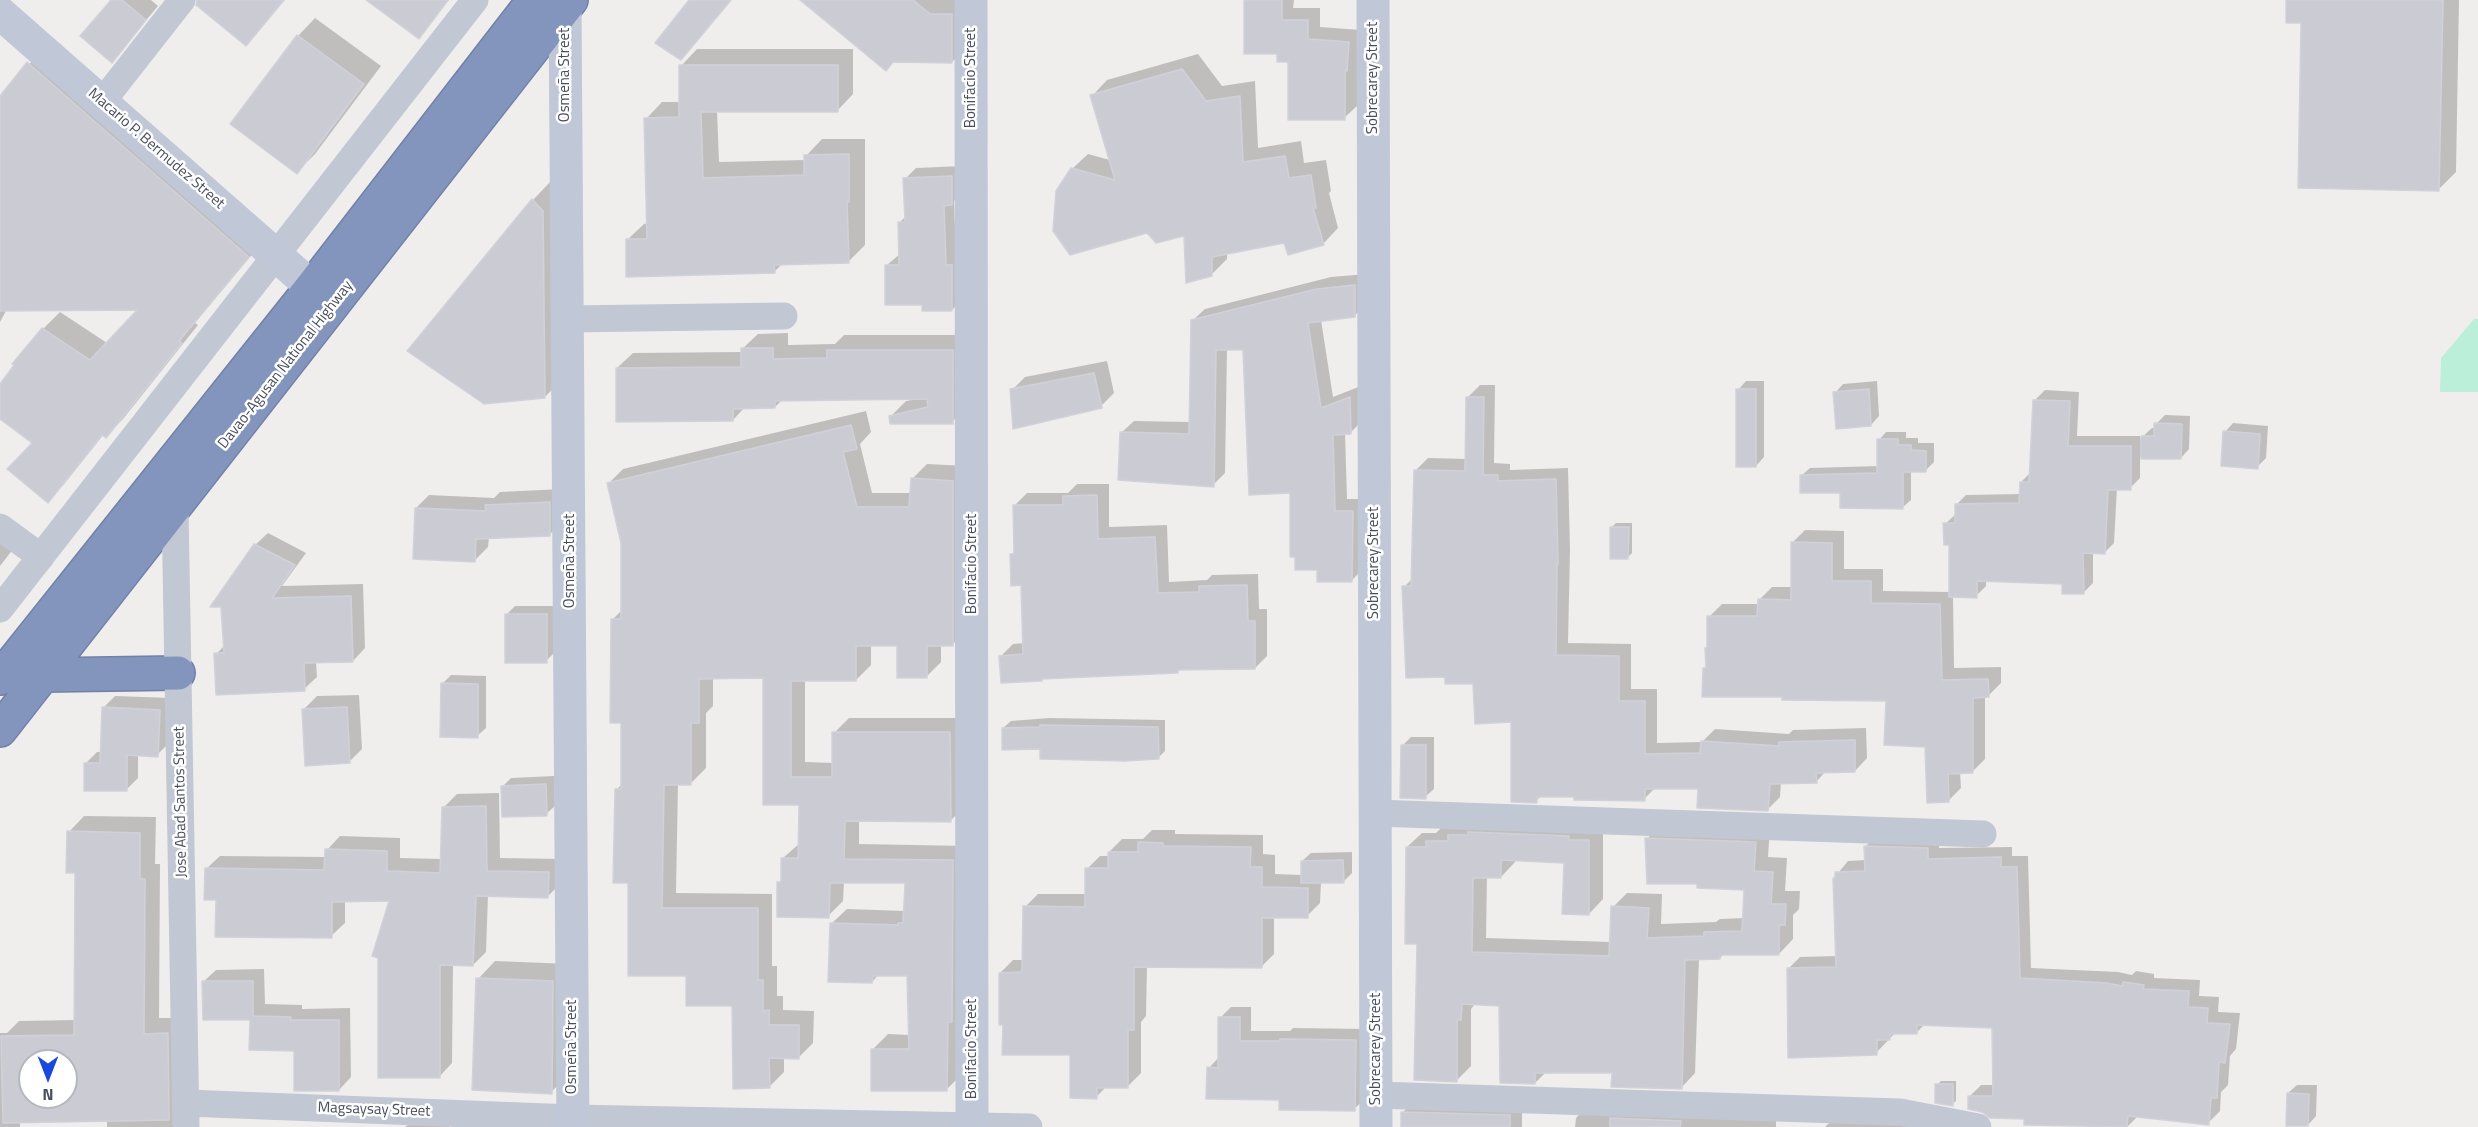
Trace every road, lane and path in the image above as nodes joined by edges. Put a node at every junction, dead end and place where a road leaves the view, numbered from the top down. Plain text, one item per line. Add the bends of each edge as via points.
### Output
1 (182, 0) edge
2 (475, 0) edge
3 (971, 0) edge
4 (1373, 0) edge
5 (556, 2) edge
6 (0, 13) edge
7 (102, 102) junction
8 (276, 255) junction
9 (312, 287) junction
10 (784, 316) dead end
11 (568, 319) junction
12 (150, 488) junction
13 (175, 508) junction
14 (0, 527) edge
15 (41, 557) junction
16 (0, 609) edge
17 (178, 673) junction
18 (43, 675) junction
19 (0, 678) edge
20 (0, 730) edge
21 (1375, 813) junction
22 (1983, 834) dead end
23 (1376, 1111) edge
24 (186, 1115) edge
25 (573, 1123) edge
26 (972, 1126) edge
27 (1029, 1127) edge
28 (1978, 1127) edge

1 - 7 street
2 - 8 street
3 - 26 street, Bonifacio Street
4 - 21 street, Sobrecarey Street
5 - 9 highway, Davao-Agusan National Highway
5 - 11 street, Osmeña Street
5 - 13 highway, Davao-Agusan National Highway
6 - 7 street, Macario P. Bermudez Street
7 - 8 street, Macario P. Bermudez Street
8 - 9 street, Macario P. Bermudez Street
8 - 15 street
9 - 12 highway, Davao-Agusan National Highway
10 - 11 street
11 - 25 street, Osmeña Street
12 - 13 street
12 - 19 highway, Davao-Agusan National Highway
13 - 17 street, Jose Abad Santos Street
13 - 18 highway, Davao-Agusan National Highway
14 - 15 street
15 - 16 street
17 - 18 highway
17 - 24 street, Jose Abad Santos Street
18 - 20 highway, Davao-Agusan National Highway
21 - 22 street
21 - 23 street, Sobrecarey Street
23 - 28 street via 1900,1112
24 - 25 street, Magsaysay Street
25 - 26 street, Magsaysay Street
26 - 27 street, Magsaysay Street

